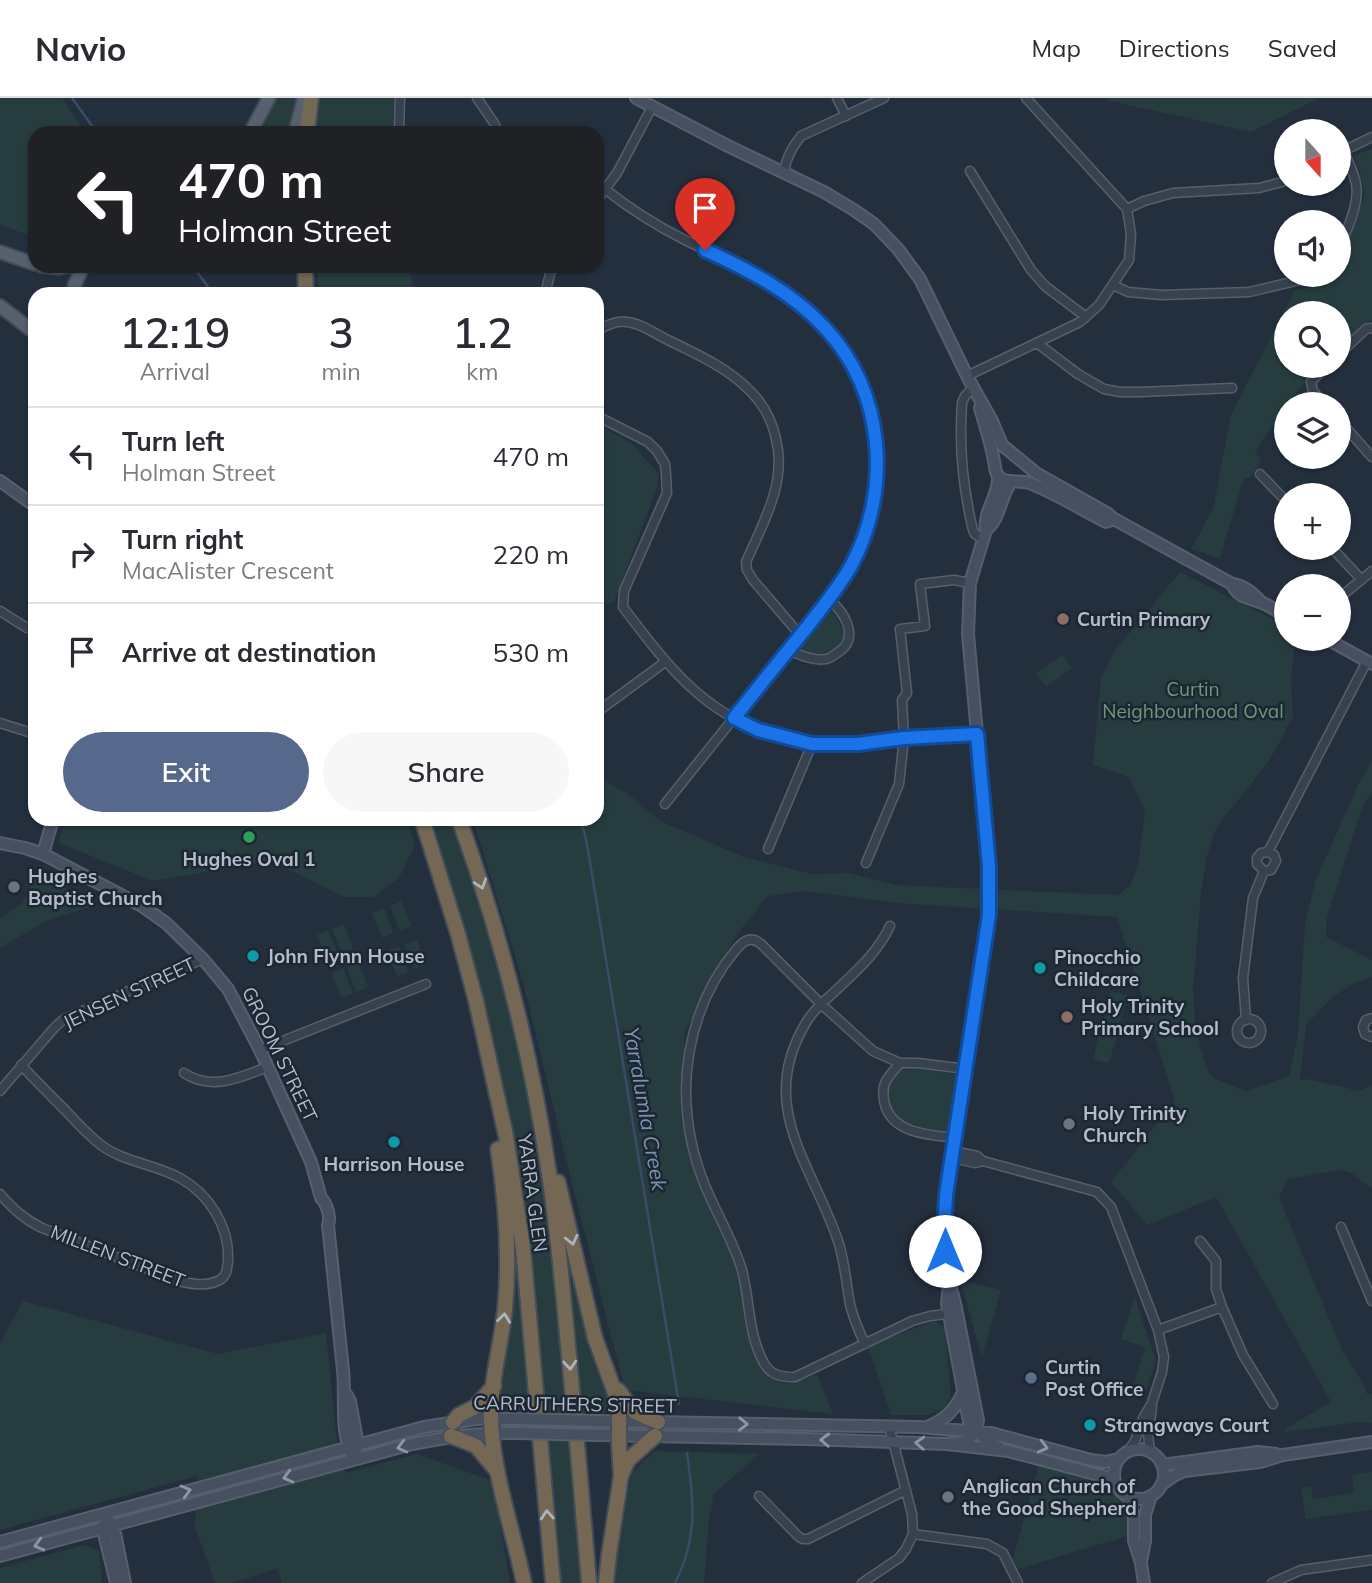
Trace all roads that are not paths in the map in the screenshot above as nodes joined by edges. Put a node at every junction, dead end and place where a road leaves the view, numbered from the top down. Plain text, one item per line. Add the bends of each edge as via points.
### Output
1 (269, 98) edge
2 (304, 98) edge
3 (311, 98) edge
4 (400, 98) edge
5 (477, 98) edge
6 (629, 98) edge
7 (636, 98) edge
8 (837, 98) edge
9 (884, 98) edge
10 (1026, 98) edge
11 (652, 107) junction
12 (846, 116) junction
13 (254, 126) edge
14 (297, 126) edge
15 (308, 126) edge
16 (399, 126) edge
17 (495, 126) edge
18 (1372, 137) edge
19 (1351, 147) edge
20 (970, 171) dead end
21 (783, 172) junction
22 (1351, 172) edge
23 (1274, 184) edge
24 (605, 189) joint
25 (1127, 209) junction
26 (1351, 216) edge
27 (0, 252) edge
28 (28, 262) edge
29 (1113, 285) junction
30 (1274, 286) edge
31 (0, 306) edge
32 (1086, 317) junction
33 (28, 328) edge
34 (604, 328) edge
35 (1372, 328) edge
36 (1037, 343) junction
37 (1351, 343) edge
38 (967, 376) junction
39 (1232, 388) dead end
40 (975, 392) junction
41 (604, 420) edge
42 (1351, 433) edge
43 (1018, 457) junction
44 (1372, 457) edge
45 (996, 472) junction
46 (1260, 474) dead end
47 (1013, 480) junction
48 (0, 481) edge
49 (1274, 488) edge
50 (28, 501) edge
51 (1114, 519) junction
52 (985, 535) junction
53 (1343, 560) edge
54 (1372, 571) edge
55 (1361, 579) junction
56 (970, 583) junction
57 (1351, 588) edge
58 (830, 598) junction
59 (1274, 609) edge
60 (0, 611) edge
61 (28, 628) edge
62 (800, 635) junction
63 (788, 650) junction
64 (1349, 651) edge
65 (665, 662) junction
66 (1369, 662) edge
67 (604, 707) edge
68 (734, 718) junction
69 (0, 723) edge
70 (28, 732) edge
71 (977, 734) junction
72 (904, 738) junction
73 (812, 744) junction
74 (665, 804) dead end
75 (51, 826) edge
76 (424, 826) edge
77 (461, 826) edge
78 (428, 836) junction
79 (0, 844) edge
80 (768, 849) dead end
81 (43, 854) junction
82 (866, 863) dead end
83 (890, 926) dead end
84 (203, 959) junction
85 (426, 984) dead end
86 (821, 1004) junction
87 (1372, 1018) edge
88 (1245, 1020) dead end
89 (1372, 1037) edge
90 (260, 1050) junction
91 (900, 1063) junction
92 (22, 1065) junction
93 (267, 1067) junction
94 (966, 1069) junction
95 (184, 1073) dead end
96 (0, 1091) edge
97 (537, 1103) junction
98 (955, 1138) junction
99 (952, 1154) junction
100 (0, 1194) edge
101 (1342, 1227) dead end
102 (1200, 1241) dead end
103 (1372, 1301) edge
104 (1222, 1307) junction
105 (953, 1313) junction
106 (1158, 1330) junction
107 (865, 1344) junction
108 (608, 1375) junction
109 (494, 1386) junction
110 (345, 1392) junction
111 (963, 1392) junction
112 (1152, 1403) junction
113 (1273, 1404) dead end
114 (353, 1417) junction
115 (491, 1426) junction
116 (889, 1426) junction
117 (919, 1427) junction
118 (452, 1429) junction
119 (619, 1429) junction
120 (657, 1429) junction
121 (976, 1432) junction
122 (382, 1438) junction
123 (893, 1442) junction
124 (1372, 1442) edge
125 (947, 1444) junction
126 (352, 1446) junction
127 (1129, 1450) junction
128 (1008, 1451) junction
129 (1151, 1452) junction
130 (1283, 1455) junction
131 (1118, 1459) junction
132 (354, 1460) junction
133 (1162, 1465) junction
134 (498, 1472) junction
135 (621, 1476) junction
136 (1114, 1479) junction
137 (1161, 1485) junction
138 (906, 1490) junction
139 (759, 1496) dead end
140 (1128, 1496) junction
141 (1151, 1496) junction
142 (120, 1509) junction
143 (89, 1518) junction
144 (109, 1533) junction
145 (913, 1534) junction
146 (0, 1542) edge
147 (0, 1556) edge
148 (1372, 1560) edge
149 (1141, 1563) junction
150 (117, 1583) edge
151 (125, 1583) edge
152 (524, 1583) edge
153 (553, 1583) edge
154 (590, 1583) edge
155 (607, 1583) edge
156 (862, 1583) edge
157 (1018, 1583) edge
158 (1144, 1583) edge
159 (1272, 1583) edge

1 - 13 main road
2 - 14 main road
3 - 15 highway
4 - 16 street
5 - 17 street
6 - 11 main road
7 - 11 main road
8 - 12 street
9 - 12 street
10 - 25 street
11 - 21 main road
11 - 24 street
12 - 21 street via 801,136
18 - 19 street
20 - 32 street via 1031,270
21 - 38 main road via 854,210 898,249 927,291
22 - 26 street via 1357,190
23 - 25 street via 1173,193
24 - 58 street via 639,215 780,289 825,328 862,383 878,447 877,481 862,542
25 - 29 street via 1129,260
27 - 28 main road
29 - 30 street via 1128,292 1162,295 1249,292
29 - 32 street
31 - 33 main road
32 - 36 street
34 - 62 street via 626,321 640,326 732,374 758,400 773,428 779,471 747,570
35 - 37 street
36 - 38 street
36 - 39 street via 1078,374 1121,392
38 - 40 main road
40 - 43 main road via 1001,443
40 - 45 main road
40 - 52 street via 962,403 962,461 972,530
41 - 65 street via 648,442 665,464 667,493 622,599 623,607
42 - 44 street
43 - 45 main road via 1000,456
43 - 47 main road via 1022,472
43 - 51 main road via 1036,473
45 - 47 main road via 1003,480
45 - 52 main road via 998,488
46 - 49 street
47 - 51 main road via 1051,492 1106,522
47 - 52 main road
48 - 50 main road
51 - 59 main road via 1231,584 1242,597
52 - 56 main road
53 - 55 street
54 - 55 street
55 - 57 street
56 - 71 main road via 968,634
56 - 72 street via 920,584 925,626 900,629 907,693 902,700
58 - 62 street
58 - 63 street via 848,625 847,646 828,659 812,659
60 - 61 street
62 - 63 street
63 - 68 street
64 - 66 main road
65 - 67 street
65 - 68 street via 697,694
66 - 88 street via 1268,852 1276,861 1271,870 1264,871 1253,898 1243,978
68 - 73 street via 758,730
68 - 74 street
69 - 70 street
71 - 72 street
71 - 94 main road via 989,915
72 - 73 street
72 - 82 street via 899,784
73 - 80 street
75 - 81 main road
76 - 78 highway, YARRA GLEN
77 -> 97 highway, YARRA GLEN via 503,961
109 -> 78 highway via 507,1274 502,1172 479,1036
153 -> 78 highway, YARRA GLEN via 523,1248 506,1136 476,1001
79 - 81 main road, GROOM STREET
81 - 84 main road, GROOM STREET via 142,906
83 - 86 street via 867,960
84 - 90 main road, GROOM STREET via 228,989
84 - 92 street, JENSEN STREET via 64,1019
85 - 90 street
86 - 91 street via 873,1051
86 - 107 street via 808,1018 791,1054 787,1114 830,1217
86 - 107 street via 756,940 743,942 702,1006 688,1052 687,1115 698,1166 736,1251 764,1363 782,1377 795,1377
87 - 89 street via 1364,1022 1363,1030
90 - 93 main road, GROOM STREET
91 - 94 street
91 - 98 street via 883,1092 888,1115 908,1130
92 - 96 street, JENSEN STREET
92 - 100 street, MILLEN STREET via 103,1147 180,1178 197,1190 224,1230 227,1273 209,1284 178,1281 42,1228 23,1218
93 - 95 street via 224,1082 203,1082
93 - 110 main road, GROOM STREET via 326,1202
94 - 98 main road
97 -> 108 highway
97 -> 154 highway, YARRA GLEN via 559,1245
98 - 99 main road
99 - 105 main road via 944,1233
99 - 106 street via 976,1156 1097,1192 1118,1222
101 - 103 street
102 - 104 street via 1216,1261 1216,1289
104 - 106 street
104 - 113 street via 1242,1354
105 - 107 street via 912,1321
105 - 111 main road
105 - 121 main road via 978,1420
106 - 112 street via 1164,1365
108 - 119 highway via 619,1404
108 - 120 highway via 625,1401
109 - 115 highway
109 - 118 highway via 475,1408 459,1415
110 - 114 main road, GROOM STREET
110 - 126 main road, GROOM STREET via 343,1404
111 - 117 main road via 943,1419
111 - 121 main road via 968,1422
112 - 127 street
112 - 129 street via 1147,1436
114 - 122 main road via 362,1429
114 - 126 main road, GROOM STREET
115 - 118 main road, CARRUTHERS STREET
115 - 119 main road, CARRUTHERS STREET, bridge via 517,1433 598,1435
115 - 119 main road, CARRUTHERS STREET, bridge via 517,1419 596,1421
115 - 134 highway
116 - 117 main road, CARRUTHERS STREET
120 -> 116 main road, CARRUTHERS STREET
116 - 123 street
117 - 121 main road, CARRUTHERS STREET
118 - 122 main road, CARRUTHERS STREET via 425,1427
118 -> 132 main road, CARRUTHERS STREET
118 - 134 highway via 476,1446
119 - 120 main road, CARRUTHERS STREET
119 - 135 highway
123 -> 120 main road, CARRUTHERS STREET
120 - 135 highway via 628,1460
121 - 125 main road via 965,1442
121 - 128 main road
121 -> 131 main road, CARRUTHERS STREET via 1091,1460
122 - 126 main road, CARRUTHERS STREET
125 -> 123 main road, CARRUTHERS STREET
123 - 138 street
124 - 130 main road
125 - 128 main road, CARRUTHERS STREET
126 - 132 main road, GROOM STREET
142 -> 126 main road, CARRUTHERS STREET
127 - 129 main road
127 - 131 main road
128 - 136 main road, CARRUTHERS STREET
129 - 133 main road
130 - 133 main road via 1258,1452
130 - 137 main road via 1184,1471
131 - 136 main road
132 -> 144 main road, CARRUTHERS STREET via 137,1518
133 - 137 main road
134 - 152 highway
135 - 155 highway
136 - 140 main road
137 - 141 main road
138 - 139 street via 808,1539 799,1537
138 - 145 street
140 - 141 main road
140 - 149 main road
141 - 149 main road
142 - 143 main road, CARRUTHERS STREET
142 - 144 main road
143 - 144 main road
143 - 146 main road, CARRUTHERS STREET
144 -> 147 main road via 78,1534
144 - 150 main road
144 - 151 main road
145 - 156 street via 899,1558
145 - 157 street via 987,1544 1003,1553
148 - 159 street via 1301,1570
149 - 158 main road

